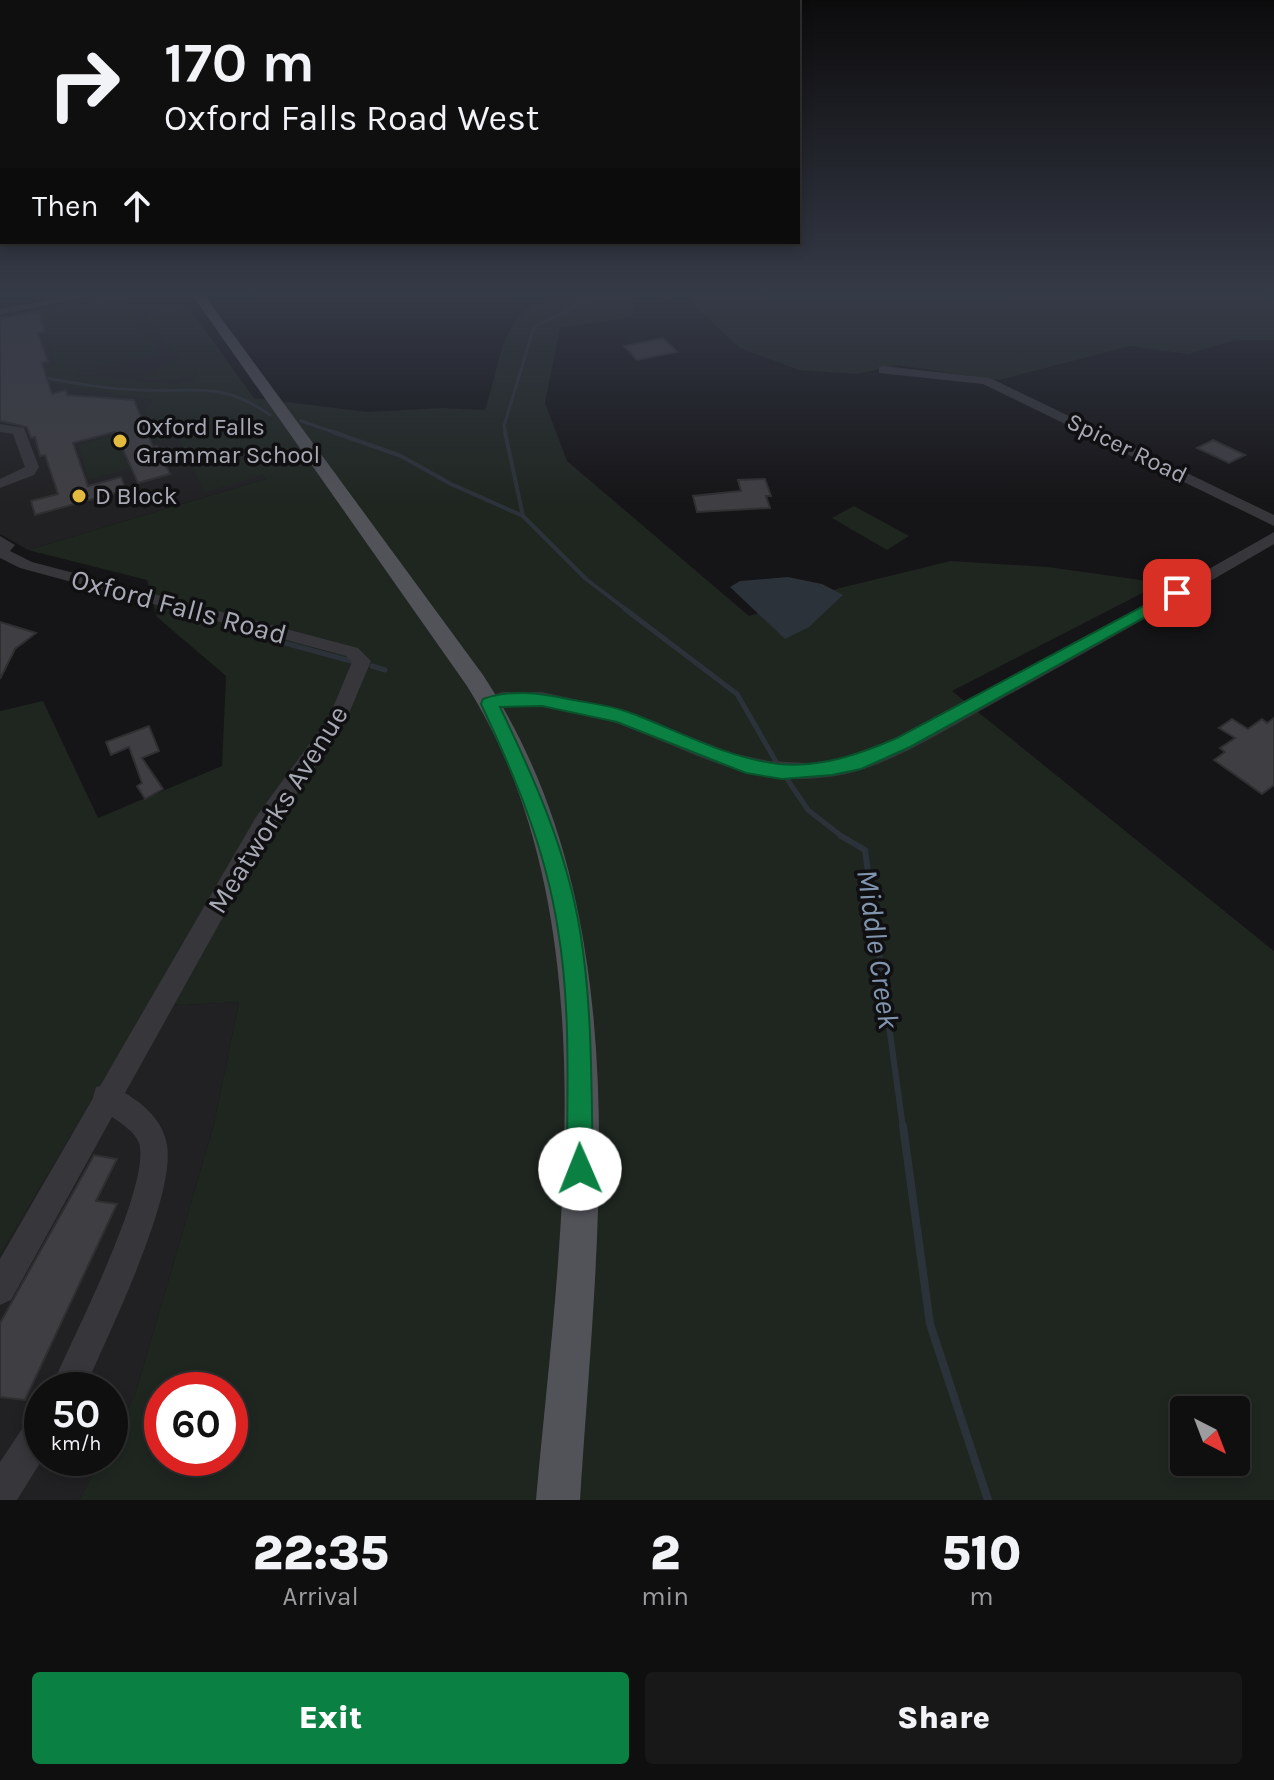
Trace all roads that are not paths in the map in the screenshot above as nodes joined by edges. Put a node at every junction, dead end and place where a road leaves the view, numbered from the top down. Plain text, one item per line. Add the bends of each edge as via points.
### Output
1 (249, 366) edge
2 (883, 370) dead end
3 (0, 428) edge
4 (0, 484) edge
5 (1274, 521) edge
6 (1274, 537) edge
7 (0, 541) edge
8 (0, 552) edge
9 (359, 656) joint
10 (489, 704) junction
11 (106, 1097) junction
12 (0, 1289) edge
13 (75, 1372) edge
14 (24, 1457) edge
15 (0, 1494) edge
16 (558, 1500) edge

1 - 10 main road
2 - 5 street, Spicer Road via 986,381
3 - 4 street via 19,431 32,467
6 - 10 street via 1107,634 855,764 782,771 746,765 620,716 558,703 502,699
7 - 8 street via 7,545
8 - 9 street, Oxford Falls Road via 26,565
9 - 11 street, Meatworks Avenue via 362,661 337,720 264,823
10 - 16 main road via 528,784 551,849 569,929 578,1025 580,1169
11 - 12 street, Meatworks Avenue
11 - 13 street via 144,1122 154,1146 151,1174 132,1240
14 - 15 street

